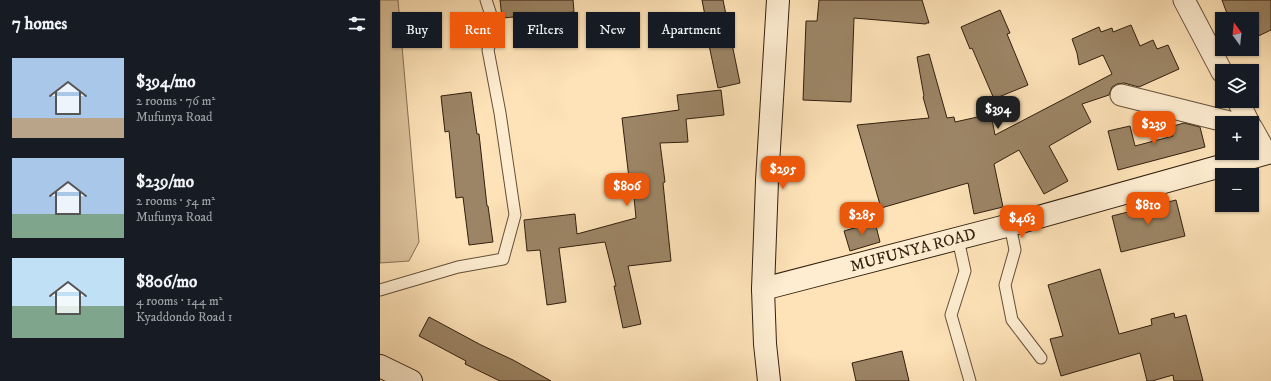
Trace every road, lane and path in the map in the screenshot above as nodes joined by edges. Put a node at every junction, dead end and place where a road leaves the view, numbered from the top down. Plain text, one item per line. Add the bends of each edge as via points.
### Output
1 (486, 0) edge
2 (778, 0) edge
3 (1184, 0) edge
4 (1218, 64) edge
5 (1121, 95) dead end
6 (1215, 119) edge
7 (1259, 138) edge
8 (1269, 153) edge
9 (1010, 225) junction
10 (958, 238) junction
11 (763, 289) junction
12 (380, 290) edge
13 (1041, 358) dead end
14 (380, 366) edge
15 (411, 381) edge
16 (769, 381) edge
17 (970, 381) edge

1 - 12 lane via 495,27 488,50 515,215 503,259 458,267
2 - 11 street
3 - 4 street
5 - 6 street
7 - 8 street
8 - 9 street, MUFUNYA ROAD
9 - 10 street, MUFUNYA ROAD
9 - 13 lane via 1015,250 1005,285 1012,320
10 - 11 street, MUFUNYA ROAD
10 - 17 lane via 965,271 951,315
11 - 16 street
14 - 15 street

